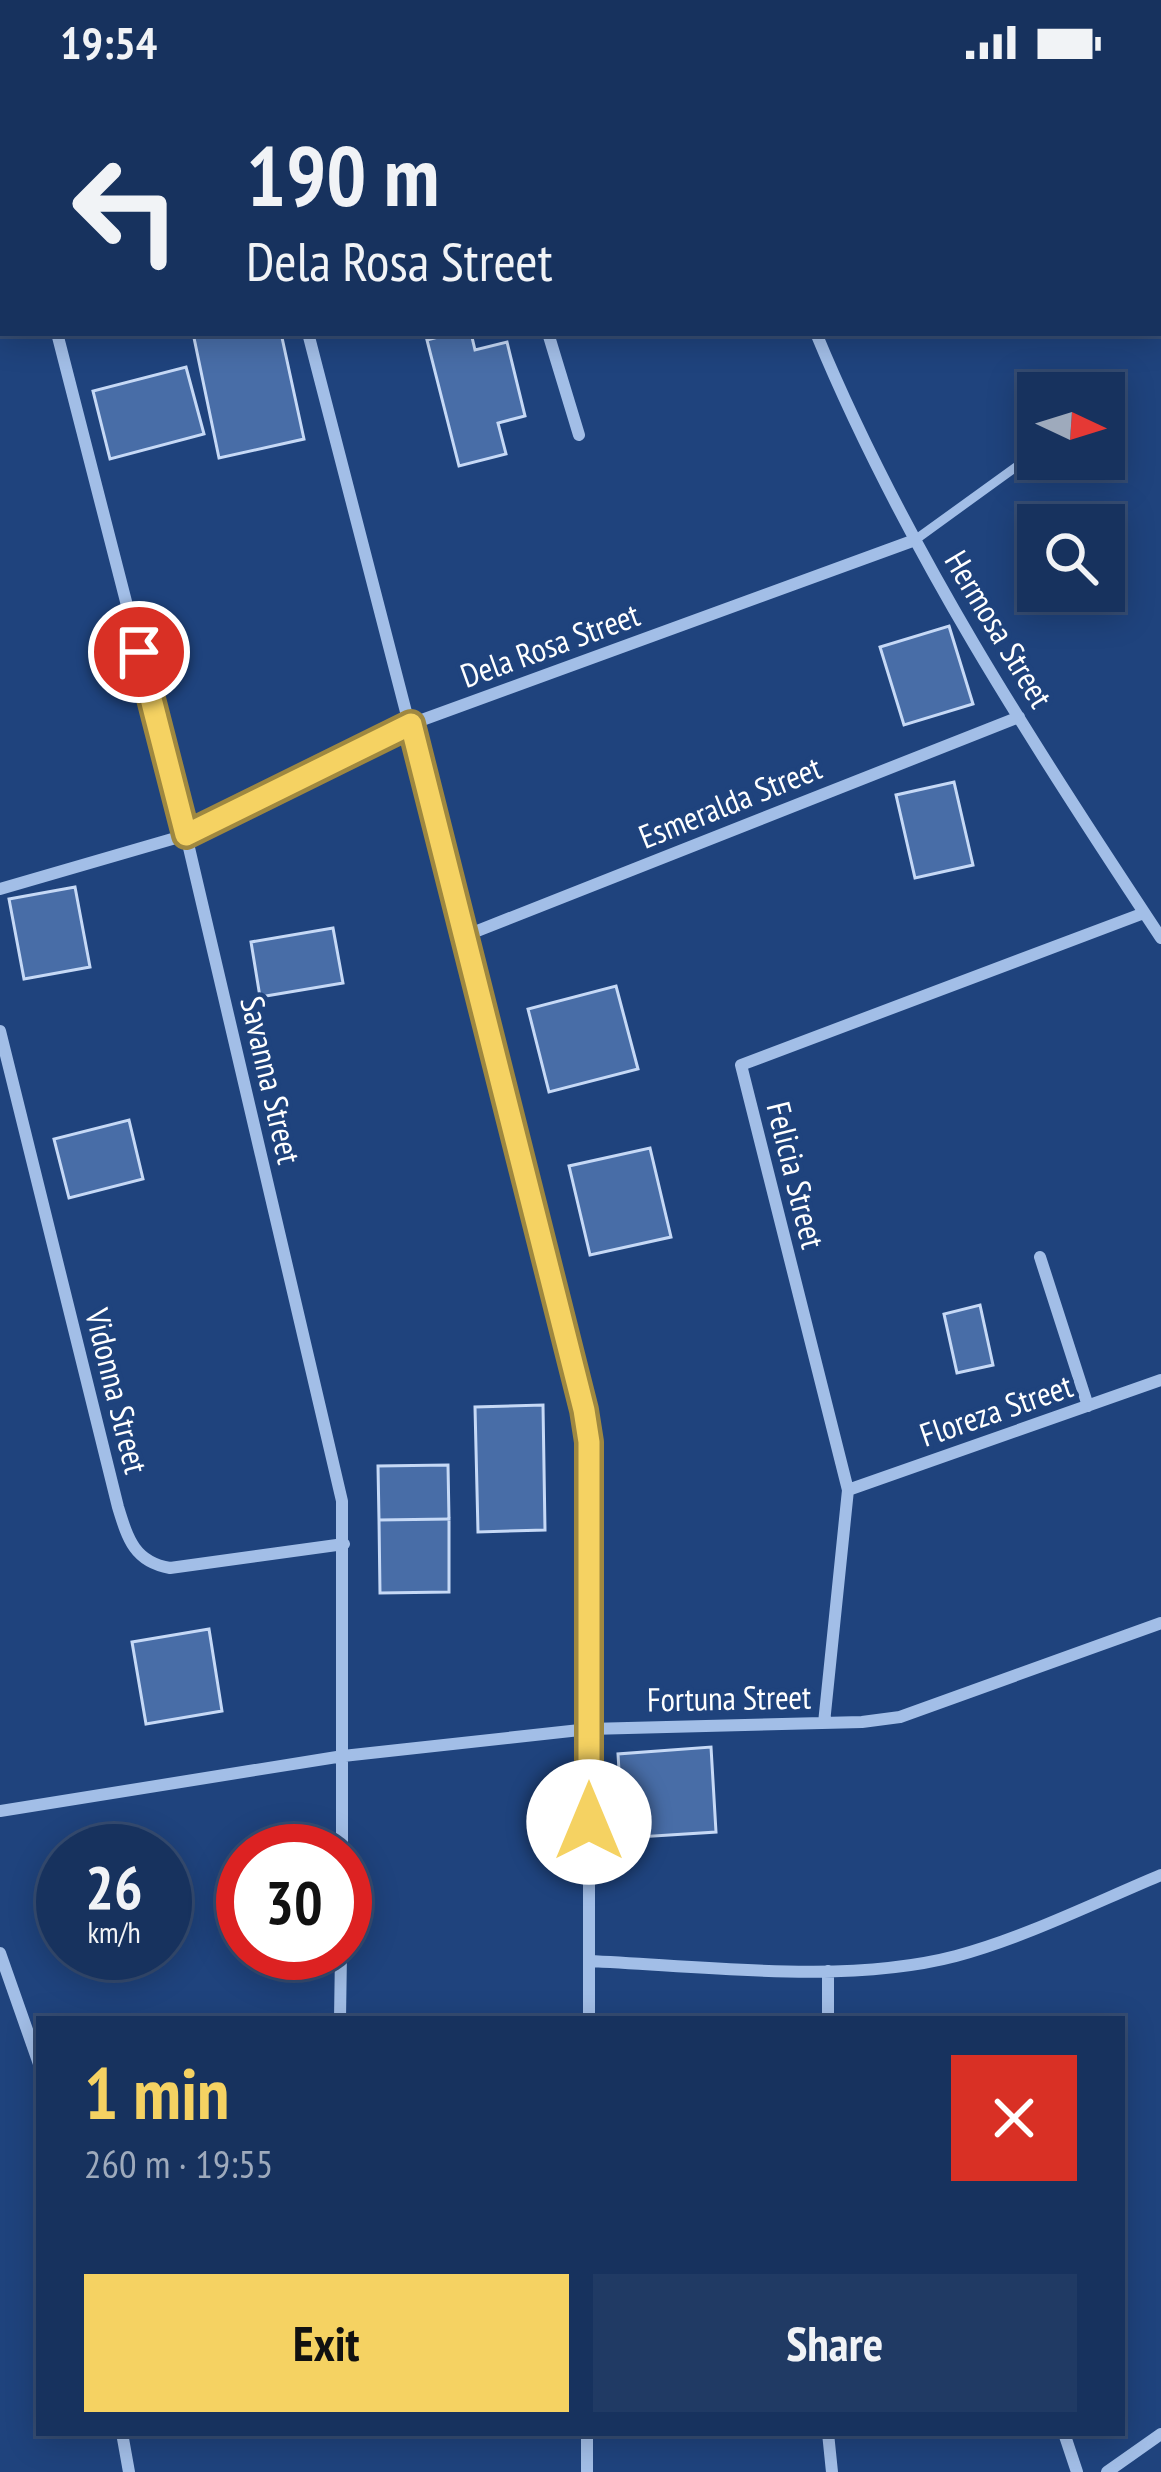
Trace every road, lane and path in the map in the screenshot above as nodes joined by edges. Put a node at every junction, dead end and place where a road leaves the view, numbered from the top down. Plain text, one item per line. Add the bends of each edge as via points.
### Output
1 (58, 336) edge
2 (309, 336) edge
3 (549, 336) edge
4 (818, 336) edge
5 (579, 435) dead end
6 (1017, 466) edge
7 (915, 540) junction
8 (1019, 717) junction
9 (411, 724) junction
10 (186, 835) junction
11 (0, 889) edge
12 (1144, 913) junction
13 (462, 937) junction
14 (1161, 938) edge
15 (0, 1031) edge
16 (1040, 1257) dead end
17 (1161, 1381) edge
18 (1088, 1406) junction
19 (848, 1490) junction
20 (344, 1544) junction
21 (1161, 1623) edge
22 (824, 1723) junction
23 (589, 1729) junction
24 (343, 1756) junction
25 (0, 1811) edge
26 (342, 1824) edge
27 (1161, 1875) edge
28 (0, 1953) edge
29 (589, 1961) junction
30 (828, 1970) junction
31 (341, 1980) edge
32 (340, 2016) edge
33 (589, 2016) edge
34 (828, 2016) edge
35 (36, 2055) edge
36 (1161, 2434) edge
37 (123, 2436) edge
38 (587, 2436) edge
39 (827, 2436) edge
40 (1065, 2436) edge
41 (129, 2472) edge
42 (586, 2472) edge
43 (832, 2472) edge
44 (1077, 2472) edge
45 (1107, 2472) edge

1 - 10 street, Savanna Street
2 - 9 street
3 - 5 street
4 - 7 street, Hermosa Street
6 - 7 lane, Dela Rosa Street
7 - 8 street, Hermosa Street
7 - 9 street, Dela Rosa Street
8 - 12 street, Hermosa Street
8 - 13 street, Esmeralda Street
9 - 10 street, Dela Rosa Street
9 - 13 street
10 - 11 street, Dela Rosa Street
10 - 20 street, Savanna Street via 335,1466
12 - 14 street, Hermosa Street
12 - 19 street, Felicia Street via 741,1065
13 - 23 street via 589,1442
15 - 20 street, Vidonna Street via 136,1555 170,1568
16 - 18 street
17 - 18 street, Floreza Street
18 - 19 street, Floreza Street
19 - 22 street, Felicia Street
20 - 24 street, Savanna Street
21 - 22 street, Fortuna Street via 900,1717
22 - 23 street, Fortuna Street
23 - 24 street, Fortuna Street
23 - 29 street
24 - 25 street, Fortuna Street
24 - 26 street, Savanna Street
27 - 30 street via 954,1956
28 - 35 street
29 - 30 street
29 - 33 street
30 - 34 street
31 - 32 street
36 - 45 street
37 - 41 street
38 - 42 street
39 - 43 street
40 - 44 street

